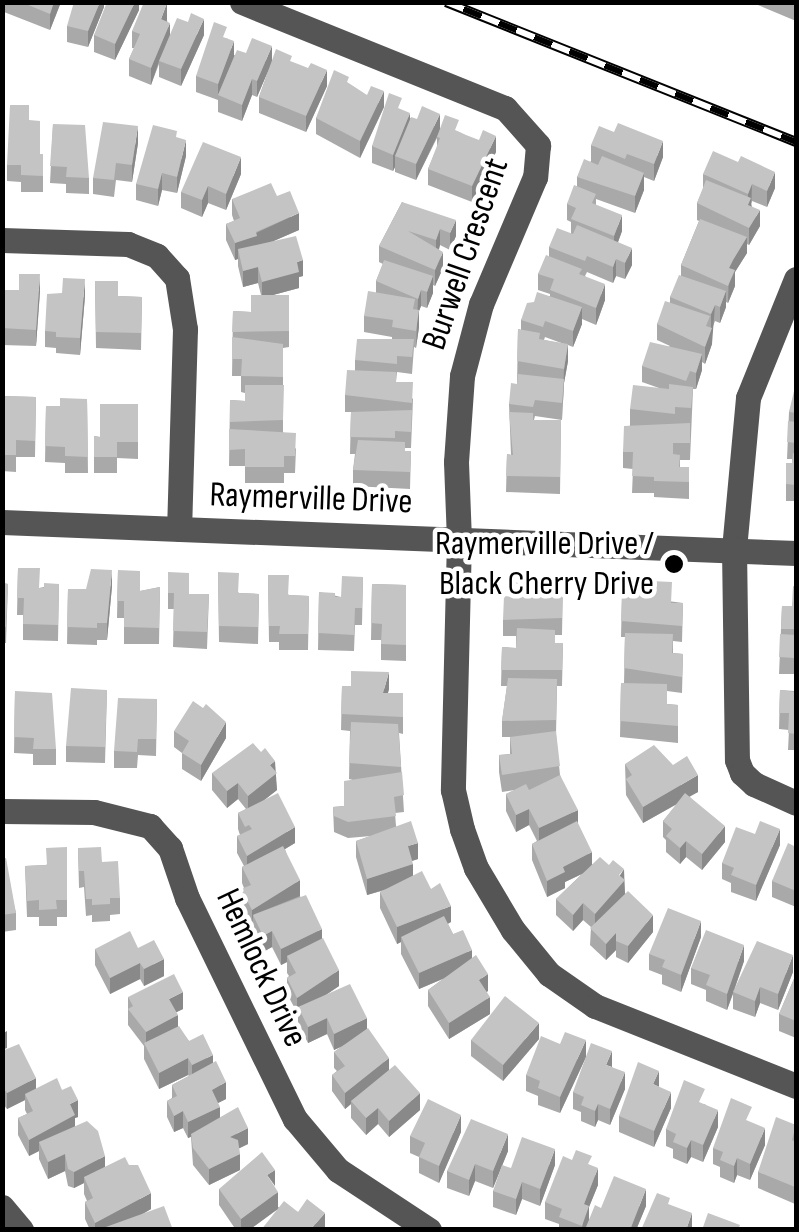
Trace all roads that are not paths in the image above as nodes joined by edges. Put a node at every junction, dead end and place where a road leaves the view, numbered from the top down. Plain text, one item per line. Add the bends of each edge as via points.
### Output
1 (242, 2) edge
2 (2, 240) edge
3 (796, 280) edge
4 (2, 522) edge
5 (180, 529) junction
6 (459, 538) junction
7 (734, 548) junction
8 (796, 553) edge
9 (796, 802) edge
10 (2, 811) edge
11 (796, 1086) edge
12 (2, 1207) edge
13 (22, 1230) edge
14 (429, 1230) edge

1 - 6 street, Burwell Crescent via 505,108 538,145 535,178 467,345 456,462
2 - 5 street via 128,244 157,256 177,278 185,329
3 - 7 street via 748,398
4 - 5 street, Raymerville Drive
5 - 6 street, Raymerville Drive
6 - 7 street, Raymerville Drive
6 - 11 street, Burwell Crescent via 452,790 476,868 513,930 548,974 595,1006
7 - 8 street, Raymerville Drive
7 - 9 street via 737,760 754,784
10 - 14 street, Hemlock Drive via 94,812 150,826 170,848 209,946 295,1119 338,1170
12 - 13 street

